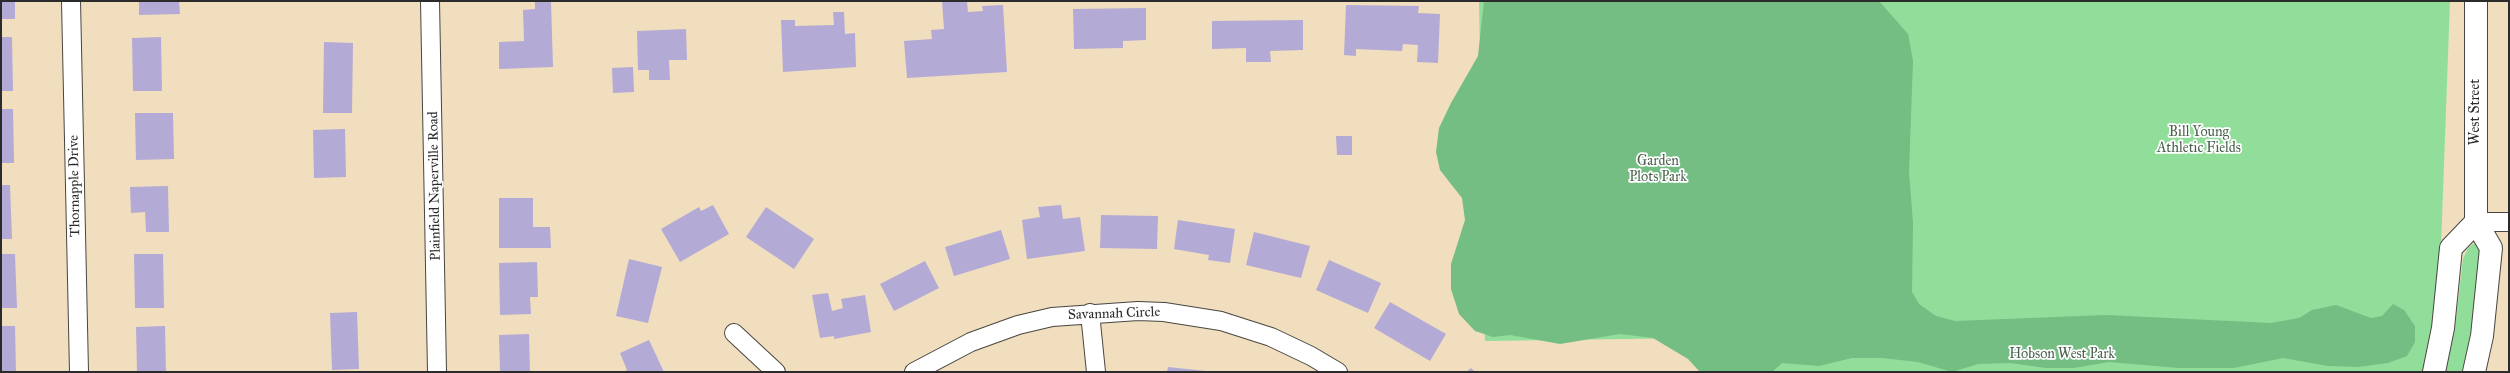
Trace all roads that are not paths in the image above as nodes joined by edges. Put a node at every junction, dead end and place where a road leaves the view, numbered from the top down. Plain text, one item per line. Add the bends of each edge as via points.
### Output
1 (71, 1) edge
2 (430, 1) edge
3 (2476, 1) edge
4 (2476, 222) junction
5 (2509, 222) edge
6 (1090, 313) junction
7 (734, 333) dead end
8 (79, 372) edge
9 (437, 372) edge
10 (776, 372) edge
11 (914, 372) edge
12 (1096, 372) edge
13 (1338, 372) edge
14 (2434, 372) edge
15 (2474, 372) edge

1 - 8 street, Thornapple Drive
2 - 9 street, Plainfield Naperville Road
3 - 4 street, West Street
4 - 5 street
4 - 14 street via 2451,248 2443,328
4 - 15 street, West Street via 2491,248 2482,336
6 - 11 street, Savannah Circle via 1052,317 994,333 948,353
6 - 12 street
6 - 13 street, Savannah Circle via 1138,310 1221,321 1271,338 1311,356
7 - 10 street

